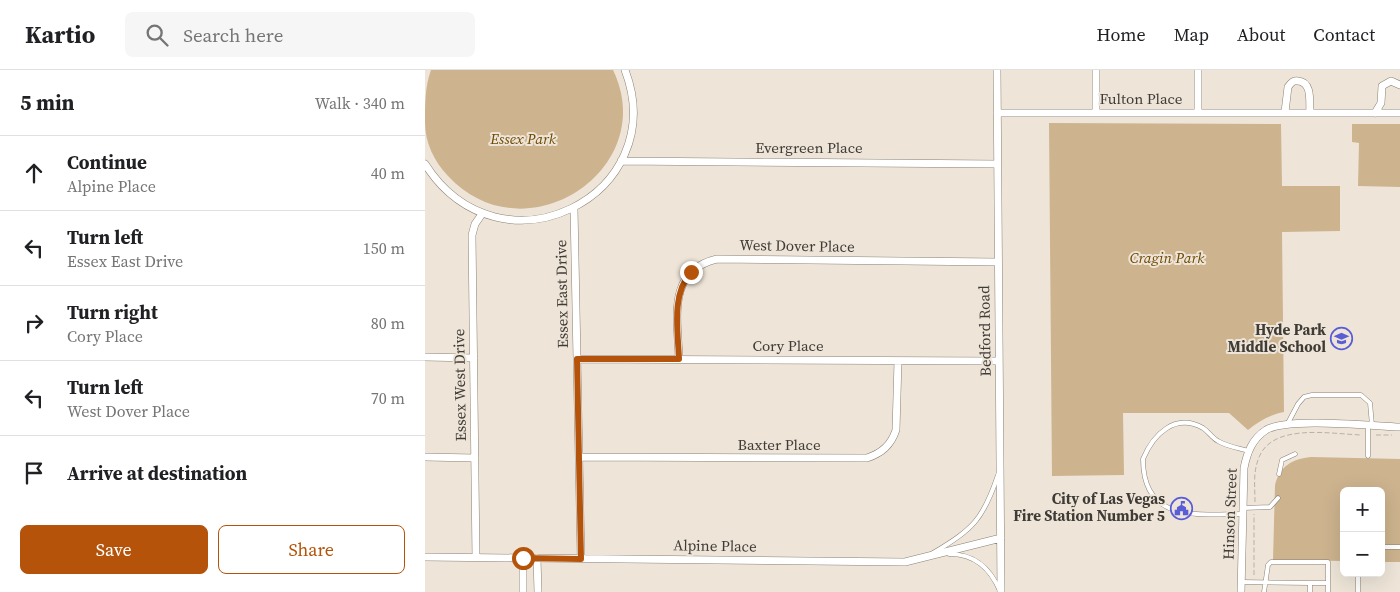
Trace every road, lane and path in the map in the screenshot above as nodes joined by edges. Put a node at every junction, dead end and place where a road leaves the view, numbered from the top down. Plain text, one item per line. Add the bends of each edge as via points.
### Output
1 (625, 70) edge
2 (997, 70) edge
3 (1096, 70) edge
4 (1198, 70) edge
5 (1400, 85) edge
6 (1199, 112) junction
7 (1285, 112) junction
8 (1375, 112) junction
9 (997, 113) junction
10 (1096, 113) junction
11 (1310, 113) junction
12 (1400, 113) edge
13 (621, 160) junction
14 (425, 164) edge
15 (997, 164) junction
16 (574, 208) junction
17 (482, 214) junction
18 (998, 262) junction
19 (425, 357) edge
20 (474, 358) junction
21 (577, 359) junction
22 (679, 359) junction
23 (898, 361) junction
24 (999, 361) junction
25 (1288, 423) junction
26 (1370, 426) junction
27 (1400, 427) edge
28 (1368, 435) junction
29 (1392, 435) dead end
30 (1248, 451) junction
31 (1295, 454) dead end
32 (1368, 456) dead end
33 (425, 457) edge
34 (579, 457) junction
35 (475, 458) junction
36 (1001, 467) junction
37 (1279, 474) dead end
38 (1278, 498) dead end
39 (1255, 508) junction
40 (1243, 511) junction
41 (1001, 538) junction
42 (1385, 547) edge
43 (1400, 547) edge
44 (425, 557) edge
45 (476, 558) junction
46 (523, 558) junction
47 (537, 558) junction
48 (925, 558) junction
49 (581, 559) junction
50 (1358, 577) edge
51 (1241, 582) junction
52 (1253, 582) junction
53 (1265, 582) junction
54 (1310, 583) junction
55 (1328, 583) junction
56 (523, 592) edge
57 (538, 592) edge
58 (1001, 592) edge
59 (1241, 592) edge
60 (1265, 592) edge
61 (1310, 592) edge
62 (1328, 592) edge
63 (1357, 592) edge

1 - 13 street via 633,101 633,122
2 - 9 street, Bedford Road
3 - 10 street
4 - 6 street
5 - 8 street via 1391,81 1384,84 1381,103
6 - 7 street, Fulton Place
6 - 10 street, Fulton Place
7 - 11 street, Fulton Place
7 - 11 street via 1288,87 1299,81 1308,88
8 - 11 street, Fulton Place
8 - 12 street, Fulton Place
9 - 10 street, Fulton Place
9 - 15 street, Bedford Road
13 - 15 street, Evergreen Place
13 - 16 street via 609,180
14 - 17 street via 435,180 452,196
15 - 18 street, Bedford Road
16 - 17 street via 549,218 523,221
16 - 21 street, Essex East Drive
17 - 20 street, Essex West Drive via 472,236
18 - 22 street, West Dover Place via 717,259 706,262 691,272 680,289
18 - 24 street, Bedford Road
19 - 20 street
20 - 35 street, Essex West Drive
21 - 22 street, Cory Place
21 - 34 street, Essex East Drive
22 - 23 street, Cory Place
23 - 24 street, Cory Place
23 - 34 street, Baxter Place via 897,430 884,450 867,458
24 - 36 street, Bedford Road
25 - 26 street, Hinson Street
25 - 26 lane via 1304,397 1361,396 1370,402
25 - 30 street, Hinson Street via 1267,429
26 - 27 street, Hinson Street
26 - 28 lane
28 - 29 path
28 - 32 lane
28 - 39 path via 1290,434 1269,442 1258,458 1255,470
30 - 40 street, Hinson Street via 1244,468
30 - 40 lane via 1217,441 1204,429 1184,423 1159,432 1143,459 1150,491 1172,510 1183,514
31 - 37 lane via 1282,460
33 - 35 street
34 - 49 street, Essex East Drive
35 - 45 street, Essex West Drive
36 - 41 street, Bedford Road
36 - 48 lane via 990,499 978,518 960,538
38 - 39 lane via 1269,507
39 - 40 lane
39 - 52 path
40 - 51 street, Hinson Street
41 - 48 street, Alpine Place
41 - 58 street, Bedford Road
42 - 43 lane
44 - 45 street, Alpine Place
45 - 46 street, Alpine Place
46 - 47 street, Alpine Place
46 - 56 street
47 - 49 street, Alpine Place
47 - 57 street
48 - 49 street, Alpine Place via 905,562
48 - 58 lane via 966,555 986,567
50 - 63 lane
51 - 52 lane
51 - 59 street, Hinson Street
52 - 53 lane
53 - 54 lane
53 - 55 lane via 1271,562 1329,562
53 - 60 lane
54 - 55 lane
54 - 61 lane
55 - 62 lane

